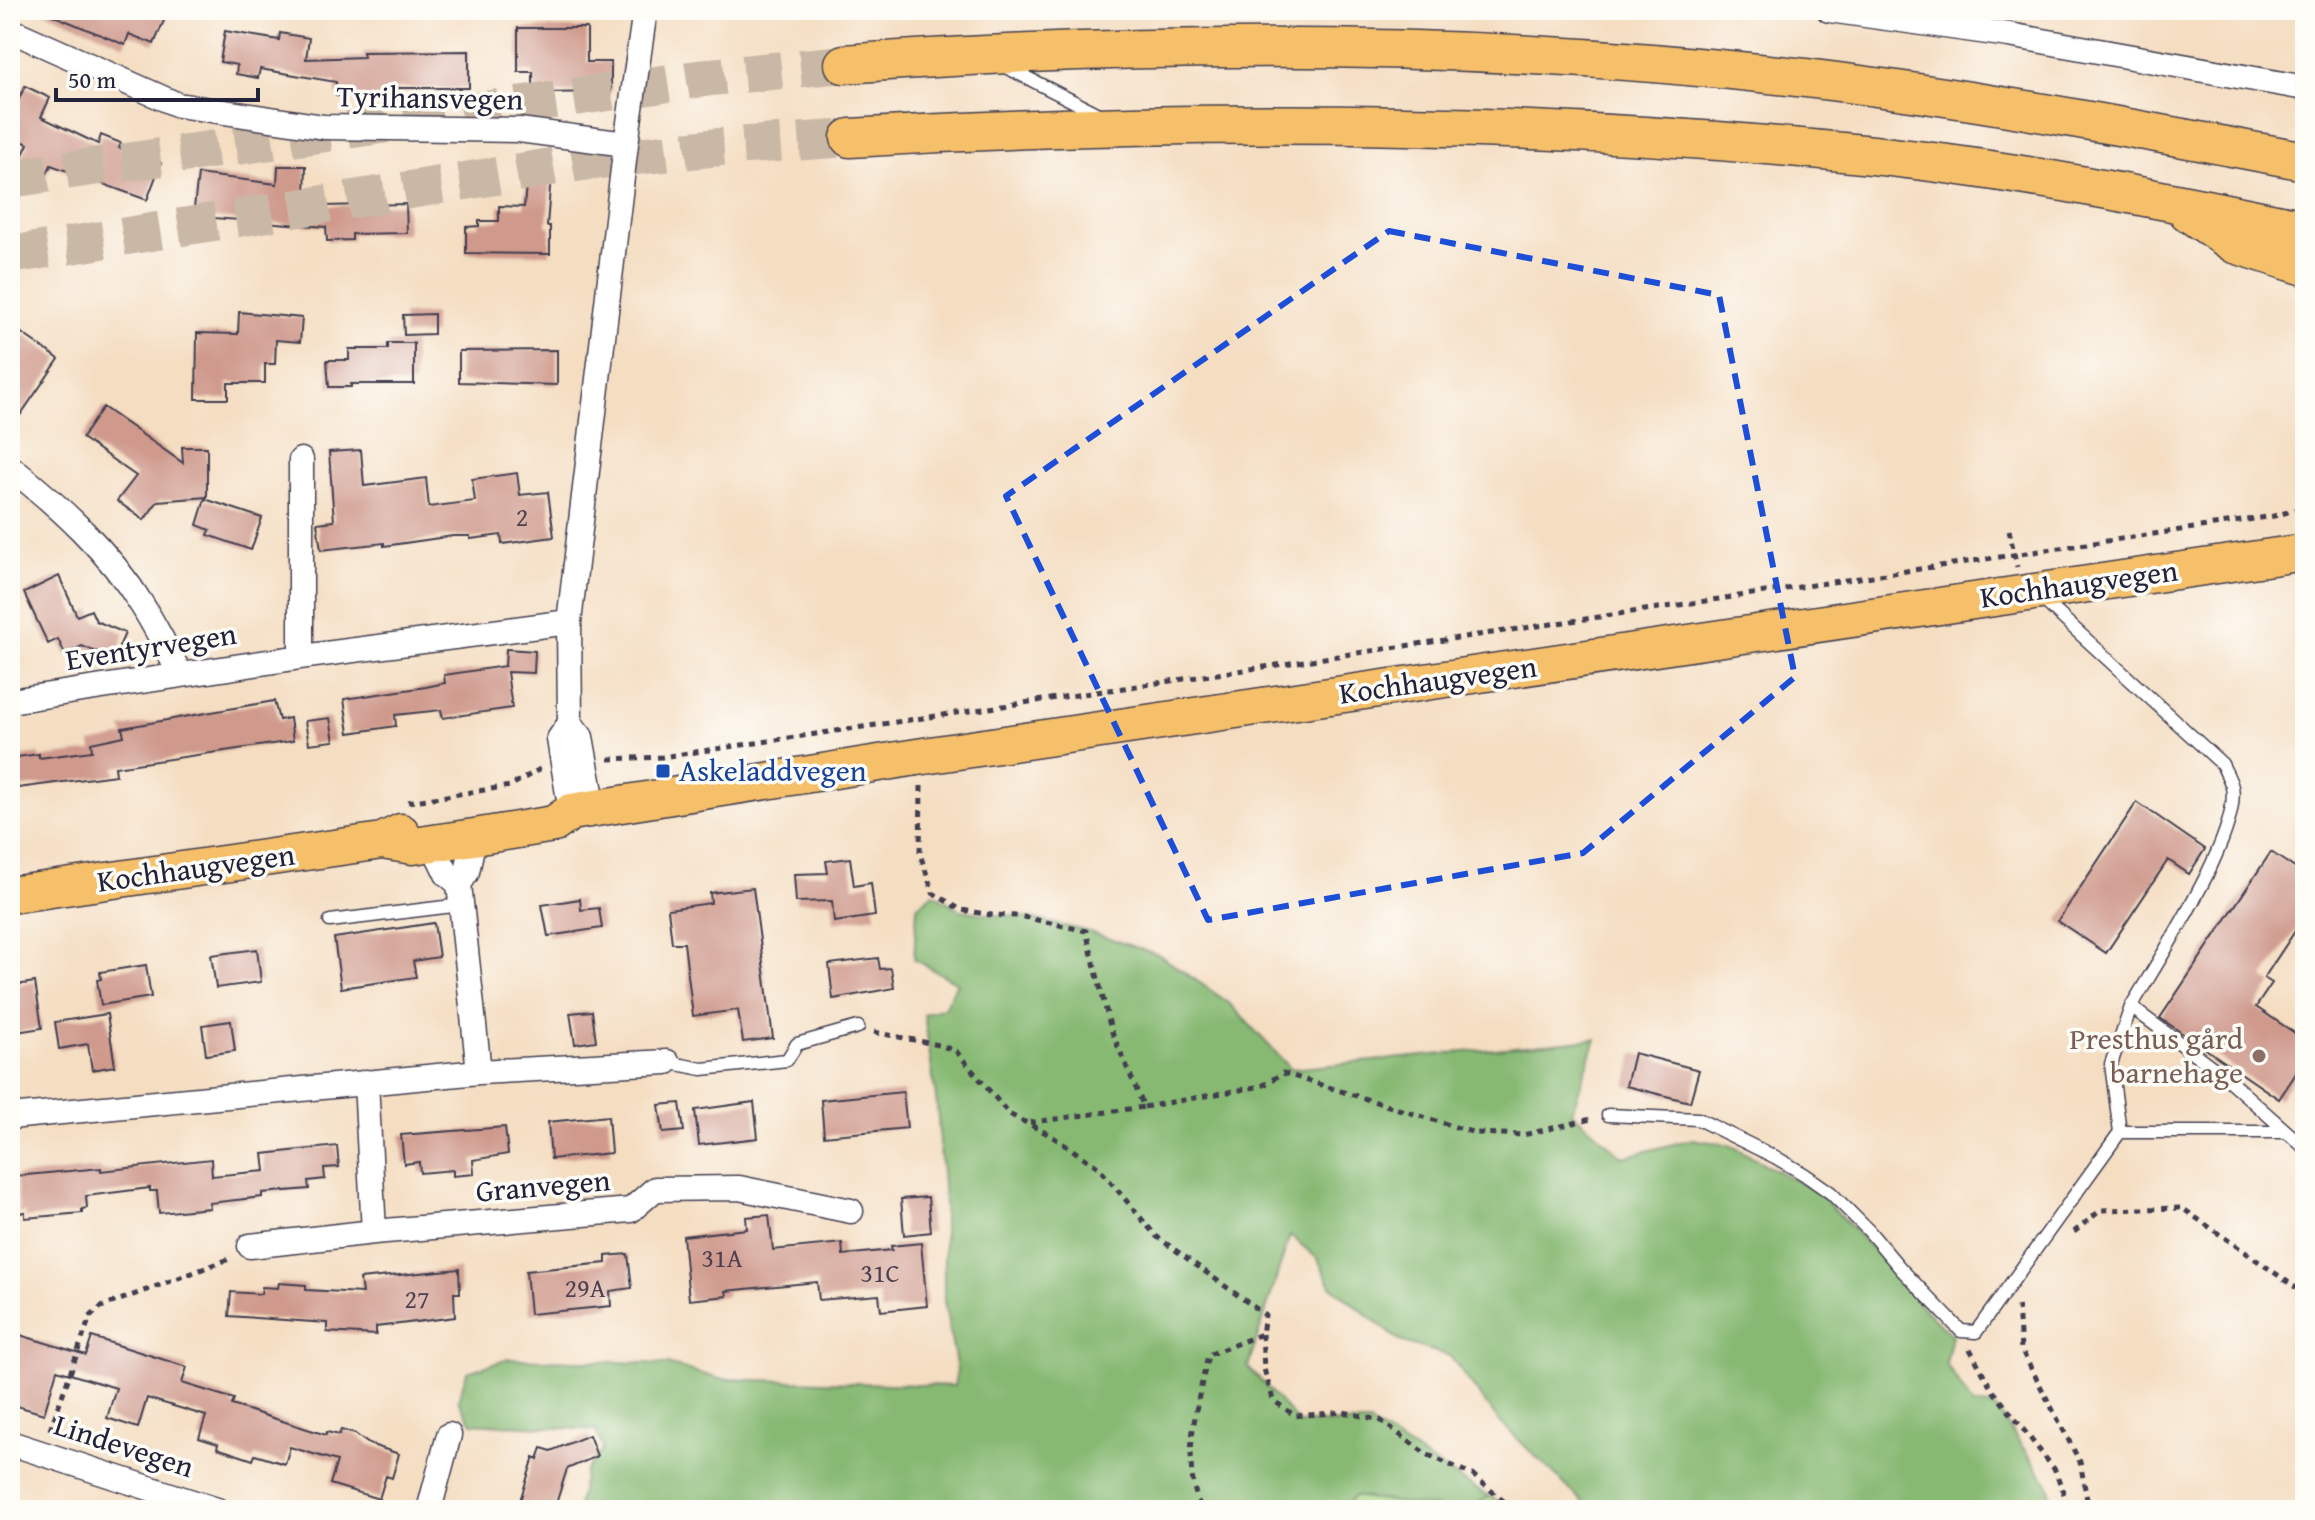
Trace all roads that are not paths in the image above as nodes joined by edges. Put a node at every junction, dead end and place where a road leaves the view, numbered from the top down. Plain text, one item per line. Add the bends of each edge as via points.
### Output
1 (645, 10) edge
2 (1829, 10) edge
3 (1923, 16) edge
4 (10, 30) edge
5 (981, 54) junction
6 (844, 64) tunnel mouth
7 (2305, 88) edge
8 (1121, 126) junction
9 (850, 138) tunnel mouth
10 (626, 144) junction
11 (2305, 161) edge
12 (2172, 202) junction
13 (2305, 229) edge
14 (2305, 266) edge
15 (301, 460) dead end
16 (10, 467) edge
17 (2305, 552) edge
18 (2032, 590) junction
19 (569, 622) junction
20 (301, 657) junction
21 (181, 675) junction
22 (10, 701) edge
23 (583, 810) junction
24 (474, 837) junction
25 (382, 841) junction
26 (432, 843) junction
27 (460, 894) junction
28 (10, 895) edge
29 (330, 921) dead end
30 (2131, 1007) junction
31 (858, 1027) road end
32 (667, 1062) joint
33 (479, 1072) junction
34 (366, 1082) junction
35 (1608, 1115) road end
36 (10, 1117) edge
37 (2120, 1132) junction
38 (2287, 1132) junction
39 (2305, 1148) edge
40 (851, 1211) dead end
41 (374, 1232) junction
42 (250, 1246) road end
43 (449, 1435) dead end
44 (10, 1443) edge
45 (217, 1510) edge
46 (429, 1510) edge

1 - 10 street
2 - 3 street
3 - 7 street
4 - 10 street, Tyrihansvegen via 178,105 324,127 519,130
5 - 6 highway
5 - 8 lane
5 - 11 highway via 1369,48 1635,63 1849,84
8 - 9 highway
8 - 12 highway via 1377,125 1632,135 1864,154
10 - 19 street
12 - 13 highway
12 - 14 highway via 2235,244
15 - 20 street
16 - 21 street via 109,560 142,605
17 - 18 main road, Kochhaugvegen
18 - 23 main road, Kochhaugvegen
18 - 30 lane via 2222,764 2232,788 2231,811 2204,883
19 - 20 street, Eventyrvegen
19 - 23 street via 570,723 559,739
20 - 21 street, Eventyrvegen
21 - 22 street, Eventyrvegen
23 - 24 main road, Kochhaugvegen via 554,824
23 - 25 main road, Kochhaugvegen via 552,806 514,811 411,827
24 - 26 main road, Kochhaugvegen
24 - 27 street
25 - 26 main road, Kochhaugvegen
25 - 28 main road, Kochhaugvegen
26 - 27 street
27 - 29 lane
27 - 33 street
30 - 37 lane via 2111,1064
30 - 38 lane via 2223,1075
31 - 32 lane via 797,1044 787,1060 702,1069
32 - 33 street
33 - 34 street
34 - 36 street
34 - 41 street
35 - 37 lane via 1698,1119 1804,1174 1859,1221 1961,1331 1976,1332
37 - 38 lane
38 - 39 lane
40 - 41 street, Granvegen via 739,1188 655,1189 631,1210
41 - 42 street, Granvegen
43 - 46 street
44 - 45 street, Lindevegen

